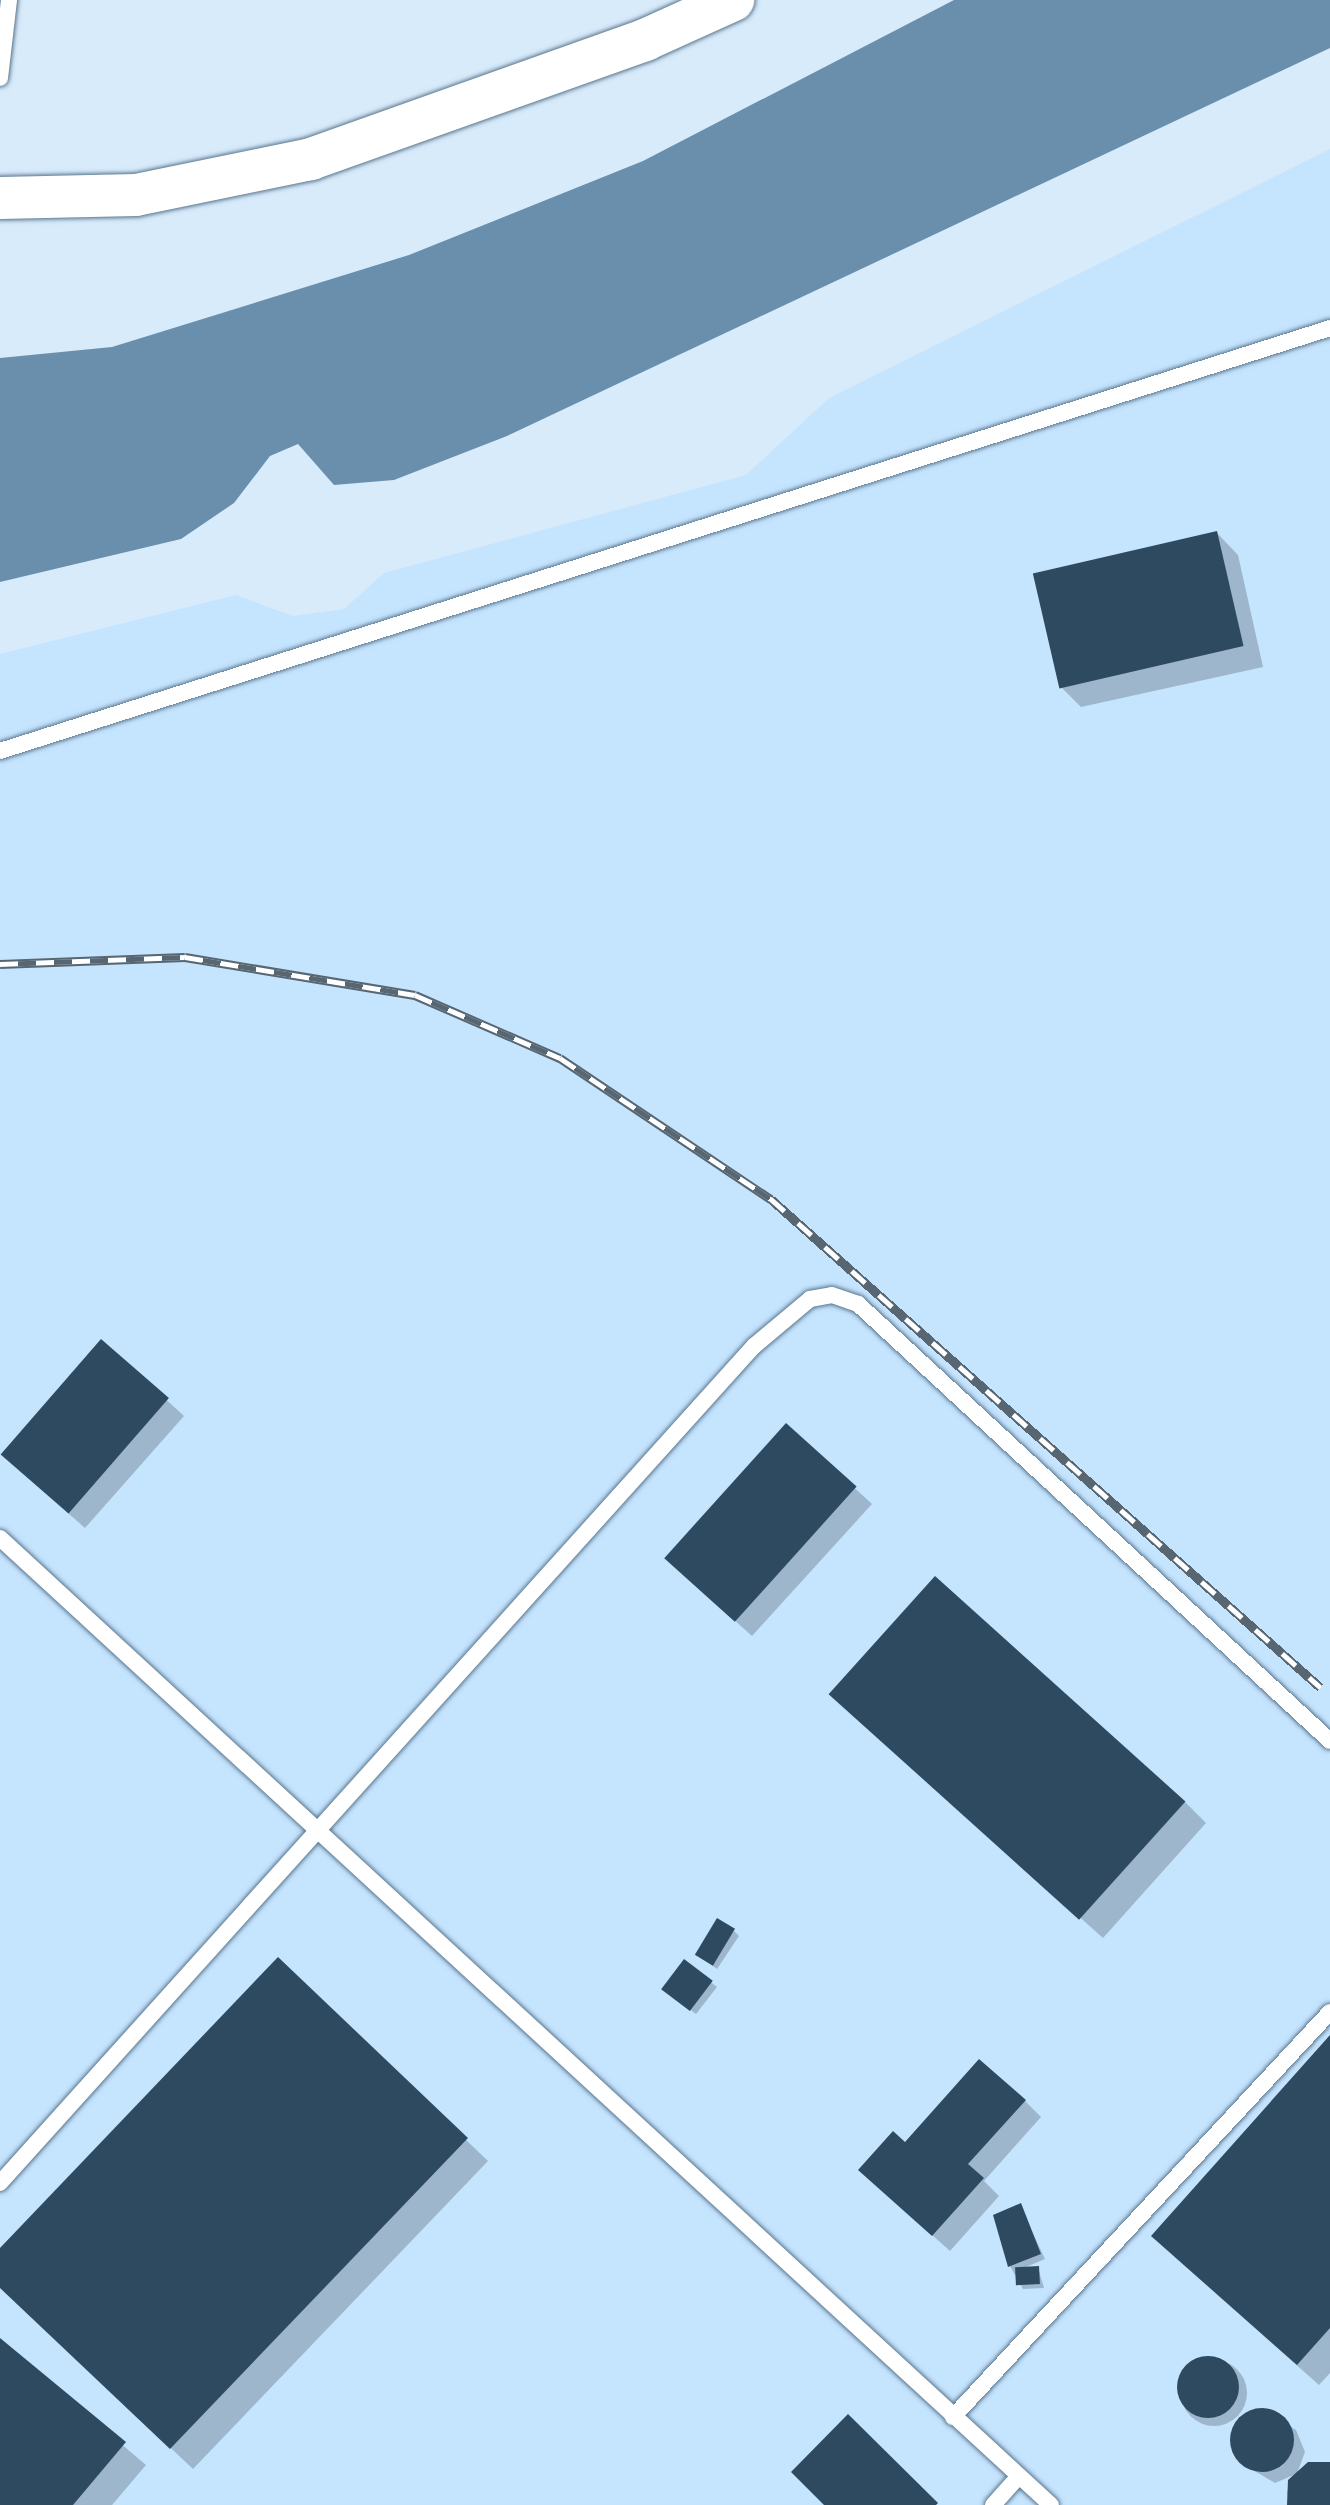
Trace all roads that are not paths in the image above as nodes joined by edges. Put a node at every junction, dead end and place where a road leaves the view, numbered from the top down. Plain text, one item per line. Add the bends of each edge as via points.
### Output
1 (9, 0) edge
2 (733, 0) edge
3 (0, 78) edge
4 (0, 198) edge
5 (1330, 328) edge
6 (0, 751) edge
7 (0, 1538) edge
8 (1330, 1741) edge
9 (312, 1832) junction
10 (1330, 2012) edge
11 (0, 2183) edge
12 (953, 2417) junction
13 (1019, 2476) junction
14 (993, 2505) edge
15 (1051, 2505) edge

1 - 3 lane
2 - 4 street via 631,45 311,159 136,195
5 - 6 lane
7 - 9 lane
8 - 9 lane via 925,1364 858,1304 832,1295 786,1313
9 - 11 lane
9 - 12 lane
10 - 12 lane
12 - 13 lane
13 - 14 lane
13 - 15 lane

